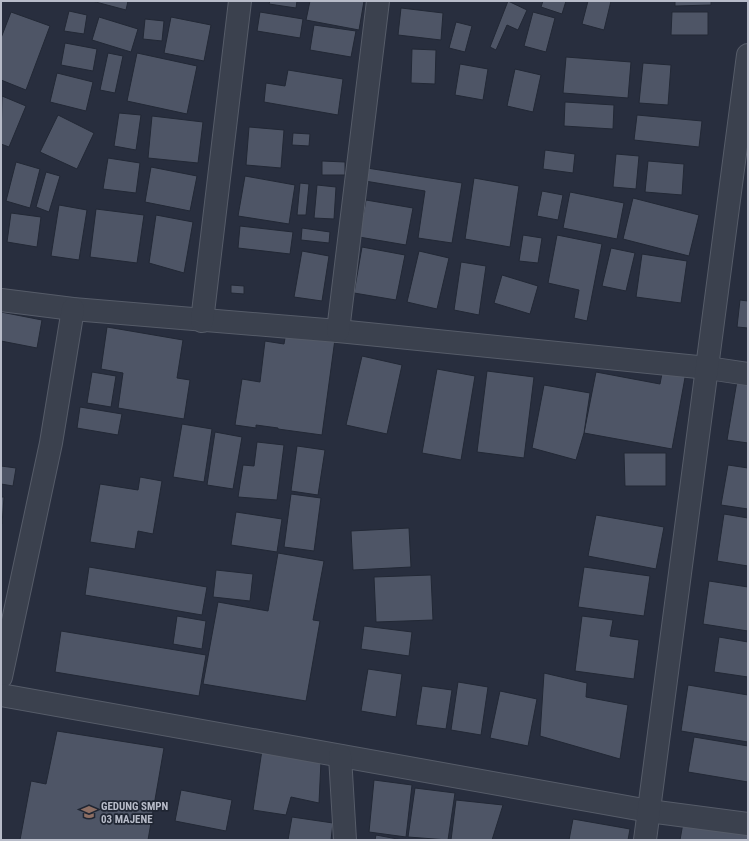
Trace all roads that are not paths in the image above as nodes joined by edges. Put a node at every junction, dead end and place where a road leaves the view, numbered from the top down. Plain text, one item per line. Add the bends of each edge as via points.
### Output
1 (240, 1) edge
2 (378, 1) edge
3 (748, 55) edge
4 (1, 300) edge
5 (73, 308) junction
6 (202, 321) junction
7 (338, 331) junction
8 (708, 368) junction
9 (748, 374) edge
10 (1, 677) edge
11 (1, 696) edge
12 (340, 756) junction
13 (649, 811) junction
14 (748, 824) edge
15 (345, 840) edge
16 (646, 840) edge

1 - 6 street
2 - 7 street
3 - 8 street
4 - 5 street
5 - 6 street
5 - 10 street via 51,443
6 - 7 street
7 - 8 street
8 - 9 street
8 - 13 street
11 - 12 street
12 - 13 street
12 - 15 street
13 - 14 street
13 - 16 street

